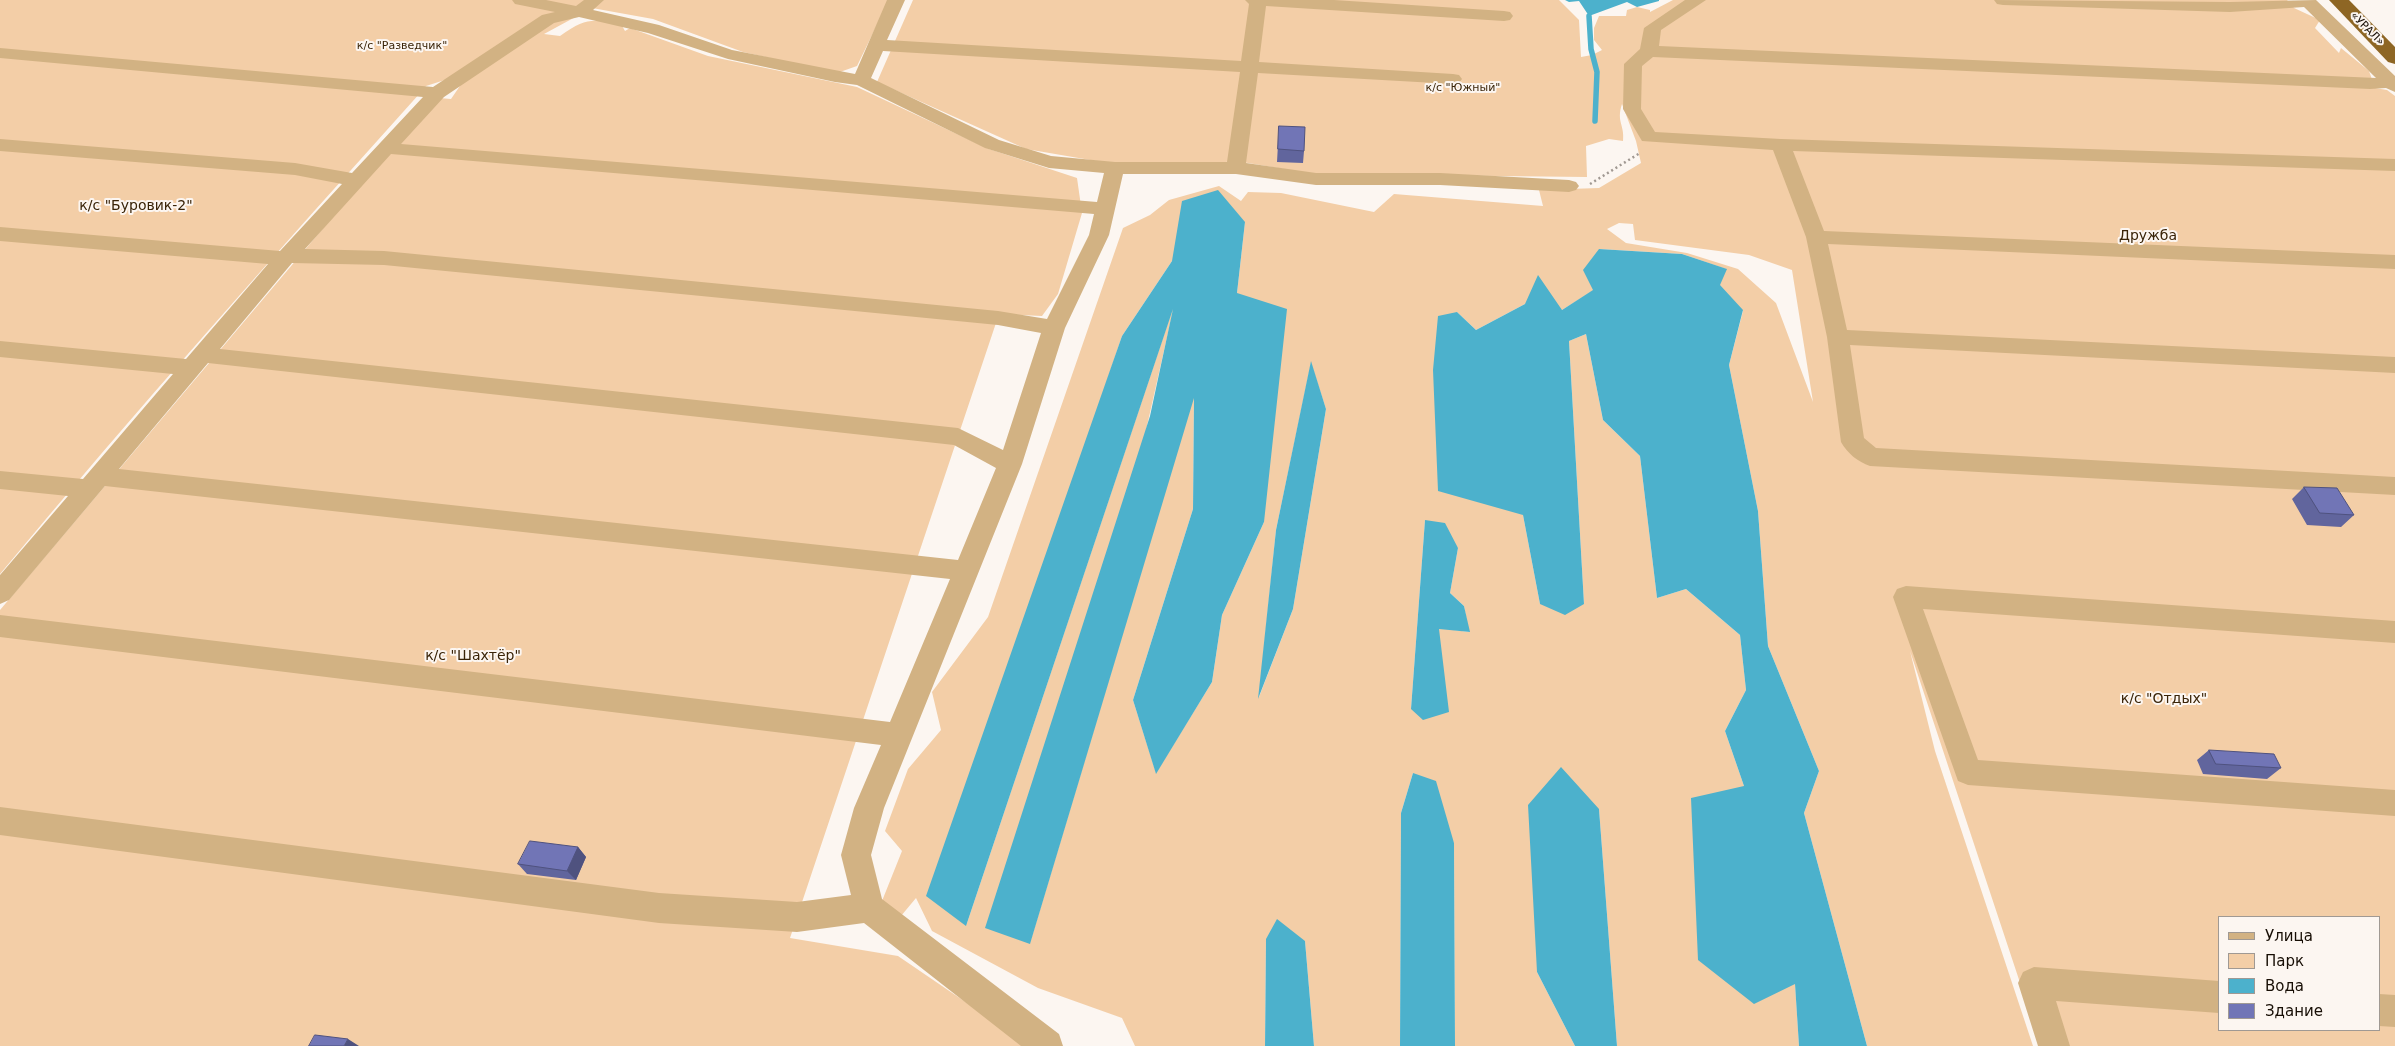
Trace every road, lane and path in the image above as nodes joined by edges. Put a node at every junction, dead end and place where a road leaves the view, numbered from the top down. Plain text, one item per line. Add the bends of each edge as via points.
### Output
1 (521, 0) edge
2 (896, 0) edge
3 (1256, 0) edge
4 (1698, 0) edge
5 (2002, 0) edge
6 (2338, 0) edge
7 (2307, 1) edge
8 (587, 6) edge
9 (1504, 16) dead end
10 (876, 45) junction
11 (1649, 51) junction
12 (0, 53) edge
13 (2395, 58) edge
14 (1249, 67) junction
15 (1453, 79) dead end
16 (861, 80) junction
17 (2392, 84) edge
18 (437, 93) junction
19 (1648, 137) junction
20 (0, 145) edge
21 (1781, 145) junction
22 (385, 148) junction
23 (2395, 165) edge
24 (1115, 168) junction
25 (1236, 168) junction
26 (355, 180) junction
27 (1569, 186) joint
28 (1105, 209) junction
29 (0, 234) edge
30 (1816, 237) junction
31 (285, 258) junction
32 (2395, 262) edge
33 (1054, 328) junction
34 (1838, 338) junction
35 (0, 349) edge
36 (198, 362) junction
37 (2395, 365) edge
38 (1010, 464) junction
39 (0, 480) edge
40 (93, 482) junction
41 (2395, 486) edge
42 (967, 571) junction
43 (0, 593) edge
44 (0, 626) edge
45 (2395, 632) edge
46 (899, 735) junction
47 (2395, 804) edge
48 (0, 821) edge
49 (869, 908) junction
50 (2218, 998) edge
51 (2380, 1010) edge
52 (2395, 1011) edge
53 (1047, 1046) edge
54 (2054, 1046) edge

1 - 8 street
2 - 10 street
3 - 9 street
3 - 14 street
4 - 11 street via 1653,28
5 - 7 street via 2230,7
6 - 13 highway, «УРАЛ»
7 - 17 street
8 - 16 street via 728,54
8 - 18 street via 548,19
10 - 14 street
10 - 16 street
11 - 17 street
11 - 19 street via 1633,64 1632,91 1632,109
12 - 18 street
14 - 15 street
14 - 25 street
16 - 24 street via 992,144 1050,162
18 - 22 street
19 - 21 street
19 - 27 path via 1643,151 1592,184
20 - 26 street via 295,169
21 - 23 street
21 - 30 street
22 - 26 street
22 - 28 street
24 - 25 street
24 - 28 street
25 - 27 street via 1316,179
26 - 31 street
28 - 33 street via 1099,234
29 - 31 street
30 - 32 street
30 - 34 street
31 - 33 street via 384,258 998,318
31 - 36 street
33 - 38 street
34 - 37 street
34 - 41 street via 1853,442 1870,457
35 - 36 street
36 - 38 street via 958,437
36 - 40 street
38 - 42 street
39 - 40 street
40 - 42 street
40 - 43 street
42 - 46 street
44 - 46 street
45 - 47 street via 1906,597 1968,772
46 - 49 street via 869,808 856,855
48 - 49 street via 659,908 797,917
49 - 53 street
50 - 54 street via 2034,983
51 - 52 street

